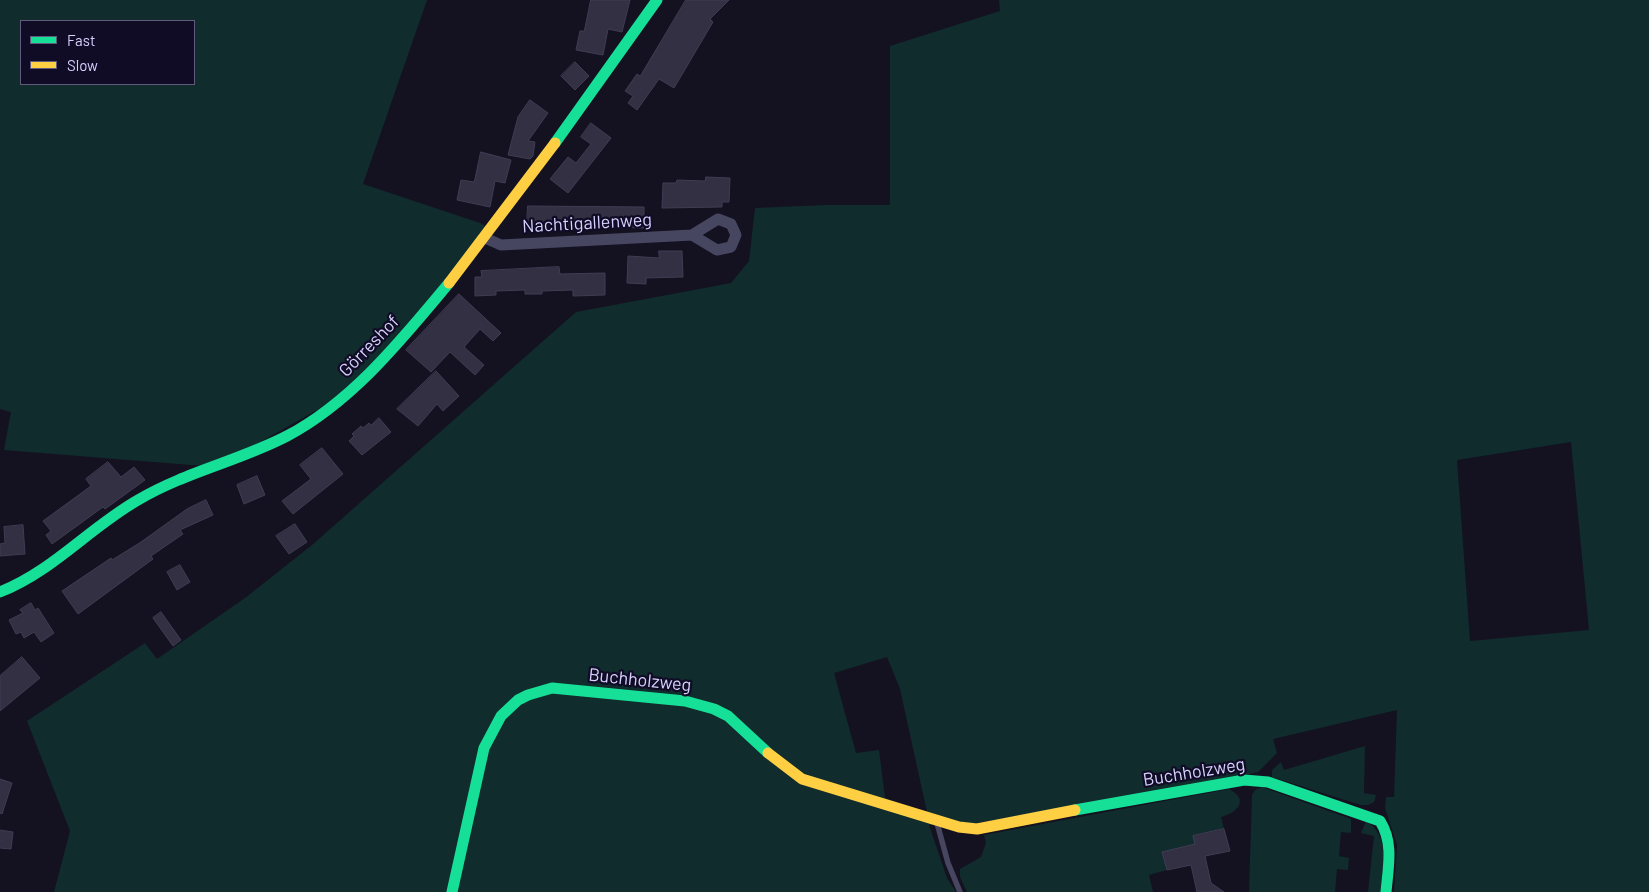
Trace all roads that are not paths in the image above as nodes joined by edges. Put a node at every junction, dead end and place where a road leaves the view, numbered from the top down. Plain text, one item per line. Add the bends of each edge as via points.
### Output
1 (658, 0) edge
2 (692, 235) dead end
3 (485, 238) junction
4 (0, 592) edge
5 (936, 821) junction
6 (452, 892) edge
7 (960, 892) edge
8 (1386, 892) edge

1 - 3 street, Görreshof
2 - 3 street, Nachtigallenweg via 502,245
3 - 4 street, Görreshof via 391,350 349,392 311,422 255,453 182,479 138,499 106,520 47,571
5 - 6 street, Buchholzweg via 802,780 728,716 696,703 552,688 513,703 490,731
5 - 7 lane
5 - 8 street, Buchholzweg via 967,828 987,828 1215,784 1244,780 1268,782 1380,820 1388,843

